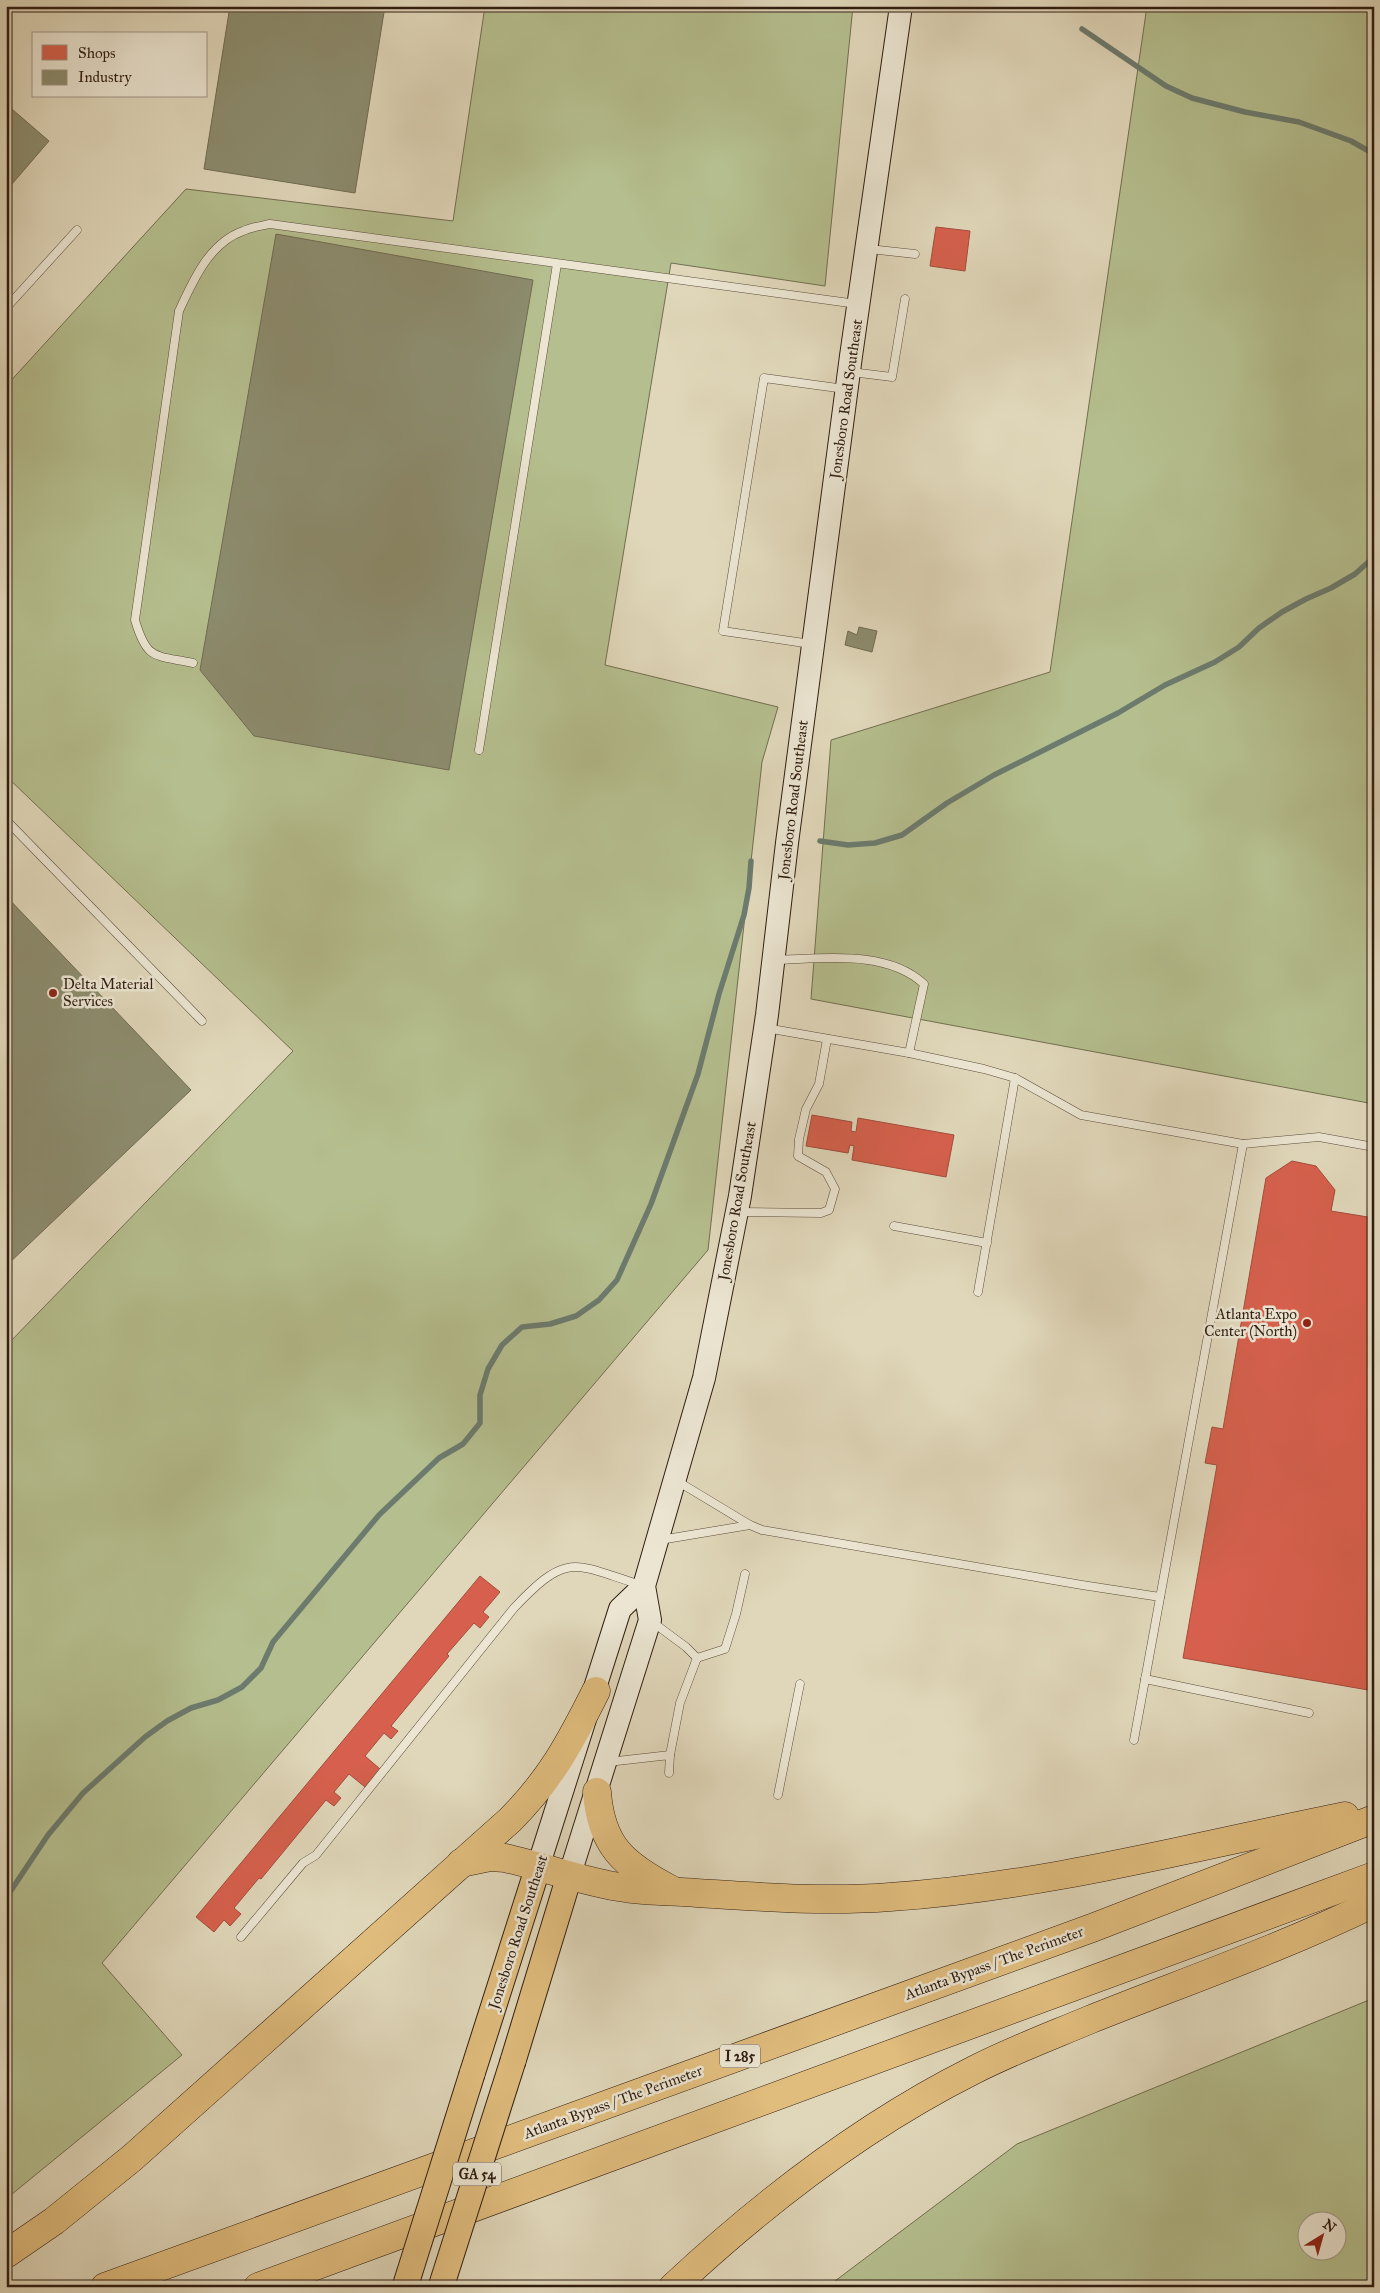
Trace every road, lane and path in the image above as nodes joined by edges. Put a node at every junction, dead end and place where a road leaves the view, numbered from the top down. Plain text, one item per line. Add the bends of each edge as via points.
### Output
1 (901, 6) edge
2 (77, 230) dead end
3 (867, 249) junction
4 (915, 254) dead end
5 (557, 264) junction
6 (905, 299) dead end
7 (859, 304) junction
8 (6, 308) edge
9 (848, 380) junction
10 (813, 644) junction
11 (193, 664) dead end
12 (479, 750) dead end
13 (6, 820) edge
14 (773, 960) junction
15 (202, 1020) dead end
16 (764, 1028) junction
17 (827, 1039) junction
18 (909, 1053) junction
19 (1015, 1078) junction
20 (1243, 1144) junction
21 (1374, 1147) edge
22 (737, 1212) junction
23 (894, 1226) dead end
24 (987, 1244) junction
25 (978, 1292) dead end
26 (675, 1480) junction
27 (750, 1525) junction
28 (658, 1541) junction
29 (745, 1574) dead end
30 (644, 1586) junction
31 (1160, 1597) junction
32 (650, 1620) junction
33 (697, 1658) junction
34 (1146, 1679) junction
35 (800, 1684) dead end
36 (596, 1691) junction
37 (1309, 1713) dead end
38 (1134, 1740) dead end
39 (670, 1755) junction
40 (607, 1762) junction
41 (669, 1772) dead end
42 (597, 1792) junction
43 (778, 1795) dead end
44 (1374, 1810) edge
45 (1374, 1819) edge
46 (462, 1863) junction
47 (538, 1867) junction
48 (1374, 1876) edge
49 (569, 1877) junction
50 (674, 1891) junction
51 (1374, 1903) edge
52 (241, 1936) dead end
53 (6, 2254) edge
54 (105, 2287) edge
55 (258, 2287) edge
56 (405, 2287) edge
57 (441, 2287) edge
58 (673, 2287) edge

1 - 3 main road, Jonesboro Road Southeast / GA 54
2 - 8 lane
3 - 4 lane
3 - 7 main road, Jonesboro Road Southeast / GA 54
5 - 7 lane
5 - 11 lane via 270,224 242,231 216,248 195,276 179,311 135,620 141,641 152,655
5 - 12 lane
6 - 9 lane via 892,377
7 - 9 main road, Jonesboro Road Southeast / GA 54
9 - 10 main road, Jonesboro Road Southeast / GA 54
9 - 10 lane via 764,378 722,630
10 - 14 main road, Jonesboro Road Southeast / GA 54
13 - 15 lane
14 - 16 main road, Jonesboro Road Southeast / GA 54
14 - 18 lane via 859,959 890,964 914,975 924,984
16 - 17 lane
16 - 22 main road, Jonesboro Road Southeast / GA 54
17 - 18 lane
17 - 22 lane via 819,1084 806,1109 798,1156 826,1172 835,1189 829,1210
18 - 19 lane
19 - 20 lane via 1081,1115
19 - 24 lane
20 - 21 lane via 1319,1137
20 - 31 lane
22 - 26 main road, Jonesboro Road Southeast / GA 54 via 704,1378
23 - 24 lane
24 - 25 lane
26 - 27 lane
26 - 28 main road, Jonesboro Road Southeast / GA 54
27 - 28 lane
27 - 31 lane via 772,1532
28 - 30 main road, Jonesboro Road Southeast / GA 54
29 - 33 lane via 725,1649
30 - 32 main road, Jonesboro Road Southeast / GA 54
30 - 36 main road, Jonesboro Road Southeast / GA 54 via 620,1609
30 - 52 lane via 580,1566 567,1567 541,1581 514,1608 316,1855 302,1863
31 - 34 lane
32 - 33 lane
32 - 40 main road, Jonesboro Road Southeast / GA 54
33 - 39 lane via 680,1704
34 - 37 lane
34 - 38 lane
35 - 43 lane
36 - 46 highway via 571,1741 546,1780 510,1820
36 - 47 main road, Jonesboro Road Southeast / GA 54
39 - 40 lane
39 - 41 lane
40 - 42 main road, Jonesboro Road Southeast / GA 54
42 - 49 main road, Jonesboro Road Southeast / GA 54
42 - 50 highway via 598,1812 612,1847 628,1864
44 - 50 highway via 1053,1876 935,1894 888,1898 776,1898
45 - 54 highway, Atlanta Bypass / The Perimeter / I 285 via 1073,1935
46 - 47 highway via 490,1857
46 - 53 highway via 132,2158 54,2221
47 - 49 highway
47 - 56 main road, Jonesboro Road Southeast / GA 54, bridge
48 - 55 highway
49 - 50 highway via 626,1888
49 - 57 main road, Jonesboro Road Southeast / GA 54, bridge
51 - 58 highway via 1321,1929 1022,2047 928,2095 814,2167 762,2207

